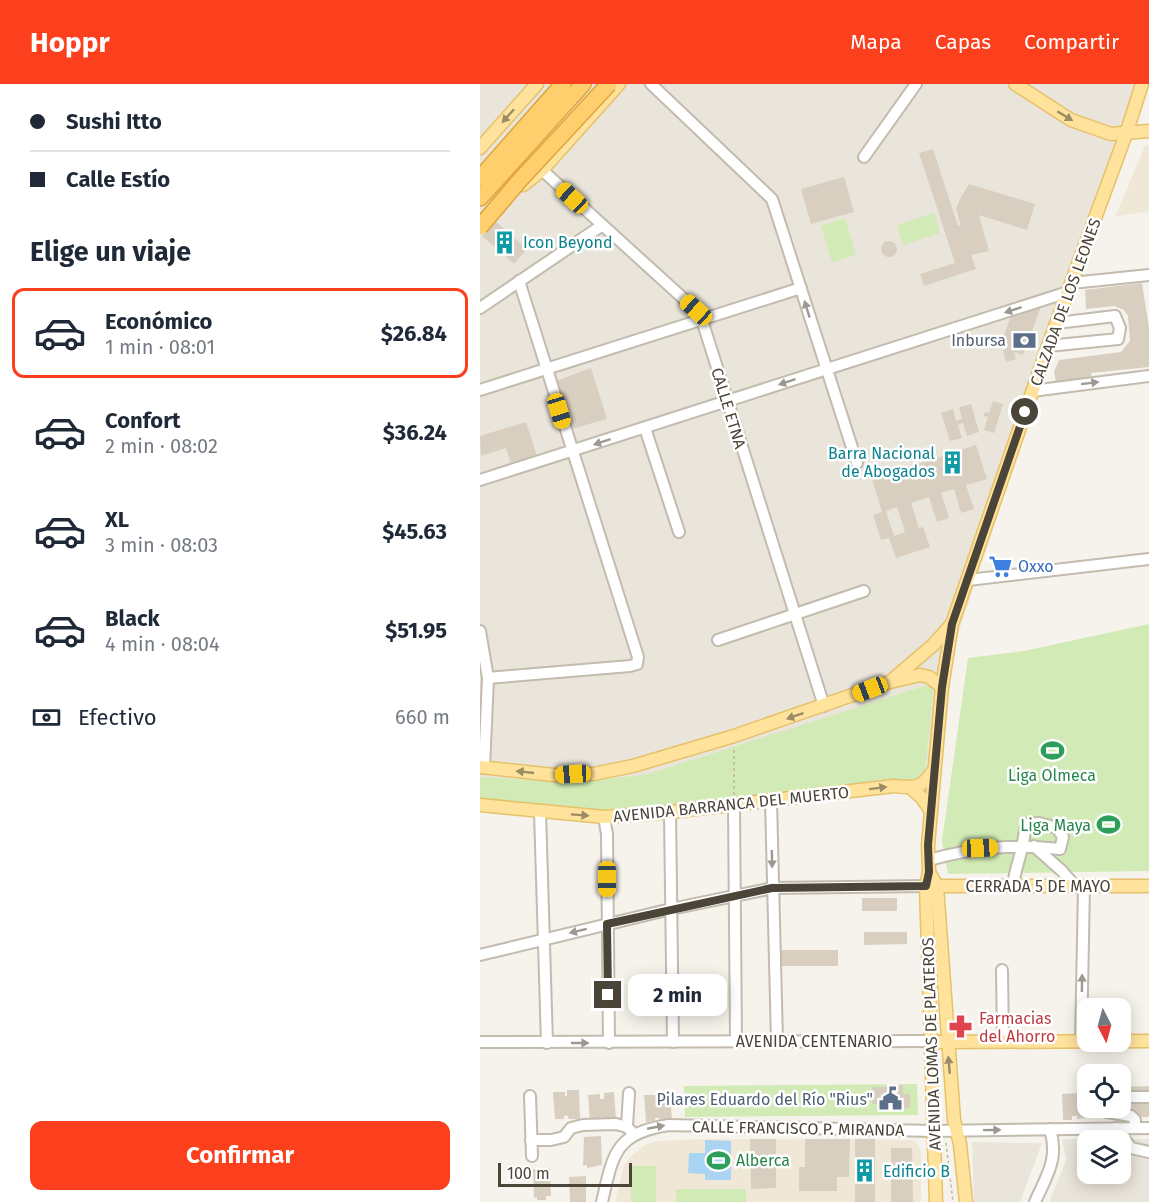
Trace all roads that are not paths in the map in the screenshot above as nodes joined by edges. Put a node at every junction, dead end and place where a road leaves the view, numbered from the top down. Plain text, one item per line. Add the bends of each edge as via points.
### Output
1 (537, 84) edge
2 (584, 84) edge
3 (595, 84) edge
4 (609, 84) edge
5 (619, 84) edge
6 (651, 84) edge
7 (916, 84) edge
8 (1016, 84) edge
9 (1142, 84) edge
10 (558, 86) edge
11 (1149, 131) edge
12 (1126, 134) junction
13 (480, 148) edge
14 (525, 149) junction
15 (864, 157) dead end
16 (480, 163) edge
17 (542, 170) junction
18 (480, 178) edge
19 (522, 186) junction
20 (480, 198) edge
21 (480, 213) edge
22 (601, 226) junction
23 (480, 227) edge
24 (480, 233) edge
25 (1149, 275) edge
26 (519, 281) junction
27 (1070, 287) junction
28 (801, 288) junction
29 (480, 308) edge
30 (702, 320) junction
31 (1057, 323) junction
32 (1048, 346) junction
33 (546, 369) junction
34 (826, 370) junction
35 (1149, 376) edge
36 (480, 390) edge
37 (1032, 391) junction
38 (727, 402) junction
39 (645, 428) junction
40 (572, 452) junction
41 (857, 463) dead end
42 (480, 480) edge
43 (679, 532) dead end
44 (1149, 559) edge
45 (968, 580) junction
46 (864, 591) dead end
47 (794, 615) junction
48 (952, 624) junction
49 (480, 631) edge
50 (718, 640) dead end
51 (482, 655) edge
52 (488, 678) junction
53 (890, 682) junction
54 (942, 687) junction
55 (824, 706) junction
56 (482, 768) edge
57 (936, 768) junction
58 (911, 788) junction
59 (771, 801) junction
60 (480, 805) edge
61 (734, 805) junction
62 (540, 812) junction
63 (670, 812) junction
64 (931, 812) junction
65 (604, 817) junction
66 (1034, 846) junction
67 (1022, 847) junction
68 (929, 866) junction
69 (932, 886) junction
70 (1013, 886) junction
71 (1149, 886) edge
72 (1080, 887) junction
73 (772, 888) junction
74 (736, 896) junction
75 (671, 909) junction
76 (607, 924) junction
77 (543, 939) junction
78 (480, 955) edge
79 (1002, 970) dead end
80 (1081, 998) edge
81 (736, 1041) junction
82 (777, 1041) junction
83 (932, 1041) junction
84 (1131, 1041) edge
85 (1149, 1041) edge
86 (480, 1042) edge
87 (673, 1042) junction
88 (947, 1042) junction
89 (1003, 1042) junction
90 (1077, 1042) edge
91 (547, 1043) junction
92 (609, 1043) junction
93 (629, 1093) dead end
94 (530, 1096) dead end
95 (1131, 1097) edge
96 (1149, 1097) edge
97 (1131, 1116) edge
98 (1116, 1128) junction
99 (1135, 1128) junction
100 (1149, 1128) edge
101 (1050, 1129) junction
102 (631, 1130) junction
103 (958, 1130) junction
104 (938, 1131) junction
105 (531, 1140) junction
106 (1149, 1152) edge
107 (532, 1156) dead end
108 (602, 1202) edge
109 (936, 1202) edge
110 (966, 1202) edge
111 (1035, 1202) edge

1 -> 13 main road
2 - 14 highway
3 - 21 highway
4 - 23 highway, bridge
5 - 17 main road
6 - 28 street via 772,199
7 - 15 street
8 -> 12 main road via 1071,120 1111,134
9 - 12 main road, CALZADA DE LOS LEONES
10 - 16 highway
10 - 18 highway
11 - 12 main road
12 - 27 main road, CALZADA DE LOS LEONES
14 - 19 highway
14 - 20 highway
17 - 19 main road
17 - 22 street, CALLE ETNA
19 - 24 main road
22 - 26 street
22 - 30 street, CALLE ETNA via 696,310
25 - 27 street
26 - 29 street
26 - 33 street
27 - 31 main road, CALZADA DE LOS LEONES
27 -> 34 street
28 - 30 street
34 -> 28 street
30 - 33 street
30 - 38 street, CALLE ETNA
31 - 32 main road, CALZADA DE LOS LEONES
31 - 32 street via 1115,316 1120,328 1118,339
32 - 37 main road, CALZADA DE LOS LEONES
33 - 36 street
33 - 40 street
34 -> 38 street
34 - 41 street
37 -> 35 street
37 - 45 main road, CALZADA DE LOS LEONES
38 - 39 street
38 - 47 street, CALLE ETNA
39 -> 40 street
39 - 43 street
40 - 42 street
40 - 52 street via 638,657 637,664
44 - 45 street
45 - 48 main road, CALZADA DE LOS LEONES
46 - 47 street
47 - 50 street
47 - 55 street, CALLE ETNA
48 - 53 main road
48 - 54 main road, CALZADA DE LOS LEONES
49 - 51 street
51 - 52 street
52 - 56 street
53 - 54 main road via 920,675
53 - 55 main road
54 - 57 main road, CALZADA DE LOS LEONES
55 -> 56 main road via 633,766 593,774 554,775
57 - 58 main road via 924,783
57 - 64 main road, CALZADA DE LOS LEONES
59 -> 58 main road, AVENIDA BARRANCA DEL MUERTO via 894,786
58 - 64 main road
59 - 61 main road, AVENIDA BARRANCA DEL MUERTO
59 -> 73 street
60 - 62 main road, AVENIDA BARRANCA DEL MUERTO
61 - 63 main road, AVENIDA BARRANCA DEL MUERTO
61 - 74 street
62 -> 65 main road, AVENIDA BARRANCA DEL MUERTO
62 - 77 street
63 - 65 main road, AVENIDA BARRANCA DEL MUERTO
63 - 75 street
64 - 68 main road, CALZADA DE LOS LEONES
65 - 76 street
66 - 67 street
66 - 67 street via 1060,849 1063,837 1057,828 1027,824
66 - 72 street
67 - 68 street via 980,848
67 - 70 street
68 - 69 main road, CALZADA DE LOS LEONES
69 - 70 main road, CERRADA 5 DE MAYO
69 - 73 street
69 - 83 main road, AVENIDA LOMAS DE PLATEROS
69 - 88 main road, AVENIDA LOMAS DE PLATEROS
70 - 72 main road, CERRADA 5 DE MAYO
71 - 72 main road, CERRADA 5 DE MAYO
80 -> 72 street
73 - 74 street
73 - 82 street
74 - 75 street
74 - 81 street
75 - 76 street
75 - 87 street
76 -> 77 street
76 - 92 street
77 - 78 street
77 - 91 street
79 - 89 street
81 - 82 street, AVENIDA CENTENARIO
81 - 87 street, AVENIDA CENTENARIO
82 - 83 street, AVENIDA CENTENARIO
83 - 88 main road, AVENIDA CENTENARIO
83 - 104 main road, AVENIDA LOMAS DE PLATEROS
84 - 85 main road, AVENIDA CENTENARIO
86 - 91 street, AVENIDA CENTENARIO
87 - 92 street, AVENIDA CENTENARIO
88 - 89 main road, AVENIDA CENTENARIO
103 -> 88 main road, AVENIDA LOMAS DE PLATEROS
89 - 90 main road, AVENIDA CENTENARIO
91 -> 92 street, AVENIDA CENTENARIO
93 - 102 street
94 - 105 street
95 - 96 street
97 - 99 street
98 - 99 street, CALLE FRANCISCO P. MIRANDA
98 - 101 street, CALLE FRANCISCO P. MIRANDA
98 - 106 street via 1131,1148
99 - 100 street, CALLE FRANCISCO P. MIRANDA
103 -> 101 street, CALLE FRANCISCO P. MIRANDA
101 - 111 street via 1054,1160
102 -> 104 street, CALLE FRANCISCO P. MIRANDA via 669,1125
102 - 105 street via 616,1124 583,1125 571,1128 564,1137
102 - 108 street via 614,1156
103 - 104 street, CALLE FRANCISCO P. MIRANDA
103 - 110 main road, AVENIDA LOMAS DE PLATEROS
104 - 109 main road, AVENIDA LOMAS DE PLATEROS
105 - 107 street

